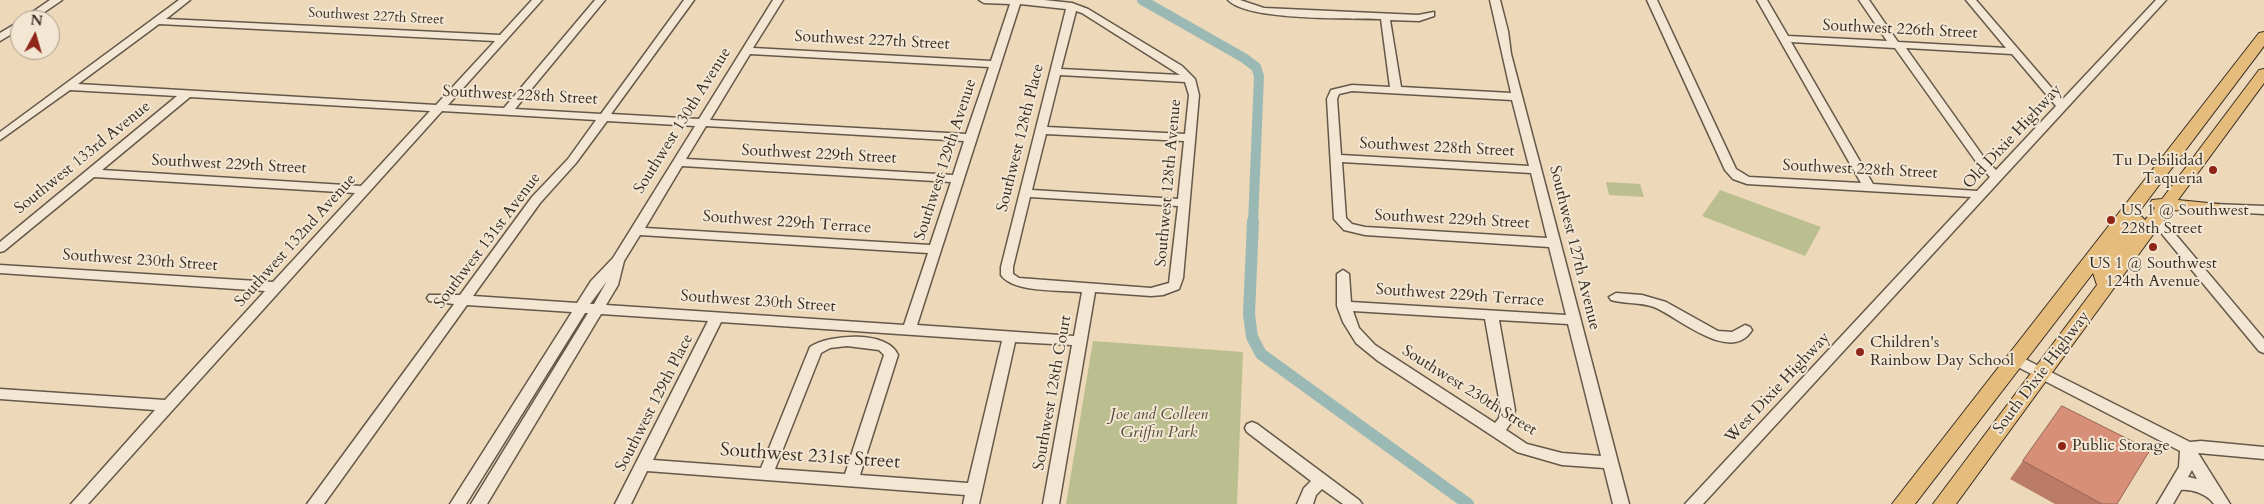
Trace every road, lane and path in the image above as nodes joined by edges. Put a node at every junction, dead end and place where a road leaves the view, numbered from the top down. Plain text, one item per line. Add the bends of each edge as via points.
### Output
1 (56, 0) edge
2 (185, 0) edge
3 (537, 0) edge
4 (600, 0) edge
5 (689, 0) edge
6 (778, 0) edge
7 (984, 0) edge
8 (1232, 0) edge
9 (1495, 0) edge
10 (1652, 0) edge
11 (1762, 0) edge
12 (1864, 0) edge
13 (1971, 0) edge
14 (2161, 0) edge
15 (1018, 1) edge
16 (1252, 4) edge
17 (1072, 6) junction
18 (41, 10) edge
19 (1431, 14) dead end
20 (1386, 16) junction
21 (1097, 18) junction
22 (157, 21) junction
23 (1068, 23) junction
24 (2264, 36) edge
25 (503, 38) junction
26 (1785, 39) junction
27 (1897, 45) junction
28 (747, 51) junction
29 (2014, 51) junction
30 (1168, 62) junction
31 (996, 64) junction
32 (2242, 64) junction
33 (1055, 72) junction
34 (2264, 72) edge
35 (1156, 77) junction
36 (1190, 79) junction
37 (66, 88) junction
38 (1396, 91) junction
39 (188, 93) junction
40 (1517, 97) junction
41 (2062, 106) junction
42 (441, 108) junction
43 (508, 111) junction
44 (604, 117) junction
45 (703, 123) junction
46 (2223, 128) junction
47 (1040, 130) junction
48 (0, 137) edge
49 (972, 138) junction
50 (1190, 138) junction
51 (1336, 158) junction
52 (678, 162) junction
53 (1536, 170) junction
54 (90, 173) junction
55 (1997, 177) junction
56 (959, 179) junction
57 (1869, 186) junction
58 (2179, 188) junction
59 (366, 190) junction
60 (1025, 193) junction
61 (1981, 195) junction
62 (1184, 202) junction
63 (2166, 205) junction
64 (2133, 208) junction
65 (2213, 208) junction
66 (2264, 210) edge
67 (2156, 219) junction
68 (637, 230) junction
69 (1555, 243) junction
70 (0, 248) edge
71 (936, 249) junction
72 (618, 261) junction
73 (0, 270) edge
74 (1343, 274) dead end
75 (278, 287) junction
76 (1089, 287) junction
77 (2106, 287) junction
78 (1887, 295) joint
79 (1616, 297) dead end
80 (434, 298) dead end
81 (463, 300) junction
82 (1344, 306) junction
83 (581, 308) junction
84 (598, 309) junction
85 (1491, 315) junction
86 (717, 317) junction
87 (1574, 320) junction
88 (909, 330) junction
89 (1745, 330) dead end
90 (1010, 336) junction
91 (1079, 341) junction
92 (2264, 348) edge
93 (2017, 360) junction
94 (2042, 373) junction
95 (0, 394) edge
96 (169, 406) junction
97 (1252, 428) dead end
98 (1496, 432) junction
99 (2188, 448) junction
100 (2264, 453) edge
101 (1610, 463) junction
102 (643, 465) junction
103 (766, 474) junction
104 (850, 480) junction
105 (1322, 480) junction
106 (2177, 484) junction
107 (972, 497) edge
108 (2219, 499) edge
109 (79, 504) edge
110 (315, 504) edge
111 (458, 504) edge
112 (479, 504) edge
113 (624, 504) edge
114 (1051, 504) edge
115 (1305, 504) edge
116 (1354, 504) edge
117 (1621, 504) edge
118 (1693, 504) edge
119 (1903, 504) edge
120 (1944, 504) edge
121 (2165, 504) edge

1 - 18 street
2 - 22 street
3 - 25 street, Southwest 132nd Avenue
4 - 43 street
5 - 44 street, Southwest 131st Avenue
6 - 28 street, Southwest 130th Avenue
7 - 15 street
8 - 16 street
9 - 40 street, Southwest 127th Avenue
10 - 57 street, Southwest 228th Street via 1731,170 1737,176 1747,180
11 - 26 street
12 - 27 street
13 - 29 street
14 - 41 street, Old Dixie Highway
15 - 17 street
15 - 31 street, Southwest 129th Avenue via 1013,7
16 - 20 street via 1264,10
17 - 21 street
17 - 23 street, Southwest 128th Place
19 - 20 street via 1419,18
20 - 38 street
21 - 23 street
21 - 30 street
22 - 25 street, Southwest 227th Street
22 - 37 street
23 - 33 street, Southwest 128th Place
24 - 32 highway, South Dixie Highway
25 - 42 street, Southwest 132nd Avenue
26 - 27 street, Southwest 226th Street
26 - 57 street
27 - 29 street, Southwest 226th Street
27 - 55 street via 1981,161
28 - 31 street, Southwest 227th Street
28 - 45 street, Southwest 130th Avenue
29 - 41 street
30 - 35 street via 1165,72
30 - 36 street
31 - 49 street, Southwest 129th Avenue
32 - 46 highway via 2246,79 2216,118
32 - 64 highway, South Dixie Highway
33 - 35 street
33 - 47 street, Southwest 128th Place
34 - 46 highway, South Dixie Highway
35 - 36 street
36 - 50 street, Southwest 128th Avenue via 1194,92
37 - 39 street, Southwest 228th Street
37 - 48 street
38 - 40 street
38 - 51 street via 1349,88 1335,92 1332,99
39 - 42 street, Southwest 228th Street
39 - 54 street, Southwest 133rd Avenue
40 - 53 street, Southwest 127th Avenue
41 - 55 street, Old Dixie Highway
42 - 43 street, Southwest 228th Street
42 - 59 street, Southwest 132nd Avenue
43 - 44 street, Southwest 228th Street
44 - 45 street, Southwest 228th Street
44 - 81 street, Southwest 131st Avenue via 568,166 536,200
45 - 49 street, Southwest 228th Street
45 - 52 street, Southwest 130th Avenue
46 - 58 highway, South Dixie Highway
47 - 50 street
47 - 60 street, Southwest 128th Place
49 - 56 street, Southwest 129th Avenue
50 - 62 street, Southwest 128th Avenue
51 - 53 street, Southwest 228th Street
51 - 69 street, Southwest 229th Street via 1339,214 1348,228
52 - 56 street, Southwest 229th Street
52 - 68 street, Southwest 130th Avenue
53 - 69 street, Southwest 127th Avenue
54 - 59 street, Southwest 229th Street
54 - 70 street, Southwest 133rd Avenue
55 - 61 street, Old Dixie Highway
56 - 71 street, Southwest 129th Avenue
57 - 61 street, Southwest 228th Street
58 - 63 highway, South Dixie Highway
58 - 65 highway via 2190,199
59 - 75 street, Southwest 132nd Avenue
60 - 62 street
60 - 76 street, Southwest 128th Place via 1007,275 1020,283
61 - 78 street, Old Dixie Highway
62 - 76 street, Southwest 128th Avenue via 1174,286 1158,292
63 - 64 highway
63 - 65 highway
63 - 67 highway, South Dixie Highway
64 - 77 highway via 2137,224 2101,268
64 - 93 highway, South Dixie Highway
65 - 66 street
67 - 77 highway, South Dixie Highway
67 - 92 street
68 - 71 street, Southwest 229th Terrace
68 - 72 street, Southwest 130th Avenue
69 - 87 street, Southwest 127th Avenue
71 - 88 street, Southwest 129th Avenue
72 - 83 street, Southwest 130th Avenue via 596,284
72 - 84 street, Southwest 130th Avenue via 614,281
73 - 75 street, Southwest 230th Street
74 - 82 street
75 - 96 street, Southwest 132nd Avenue
76 - 91 street, Southwest 128th Court
77 - 94 highway, South Dixie Highway
78 - 118 street, West Dixie Highway
79 - 89 street via 1662,305 1714,335 1738,336
80 - 81 street, Southwest 230th Street
81 - 83 street, Southwest 230th Street
81 - 110 street, Southwest 131st Avenue
82 - 85 street, Southwest 229th Terrace
82 - 98 street, Southwest 230th Street via 1351,328 1362,342
83 - 84 street, Southwest 230th Street
83 - 111 street, Southwest 130th Avenue
84 - 86 street, Southwest 230th Street
84 - 112 street, Southwest 130th Avenue
85 - 87 street, Southwest 229th Terrace
85 - 98 street via 1508,410 1506,420
86 - 88 street, Southwest 230th Street
86 - 102 street, Southwest 129th Place
87 - 101 street, Southwest 127th Avenue
88 - 90 street, Southwest 230th Street
90 - 91 street, Southwest 230th Street
90 - 107 street
91 - 114 street, Southwest 128th Court
93 - 94 street
93 - 119 highway, South Dixie Highway
94 - 99 street
94 - 120 highway, South Dixie Highway
95 - 96 street
96 - 109 street, Southwest 132nd Avenue
97 - 105 street
98 - 101 street, Southwest 230th Street via 1522,448 1544,455
99 - 100 street via 2201,446
99 - 106 street via 2186,467
99 - 108 street
101 - 117 street, Southwest 127th Avenue
102 - 103 street, Southwest 231st Street
102 - 113 street, Southwest 129th Place
103 - 104 street, Southwest 231st Street
103 - 104 street via 813,353 822,345 835,342 879,345 891,352
104 - 107 street, Southwest 231st Street
105 - 115 street via 1305,496
105 - 116 street
106 - 108 street via 2192,483
106 - 121 street

